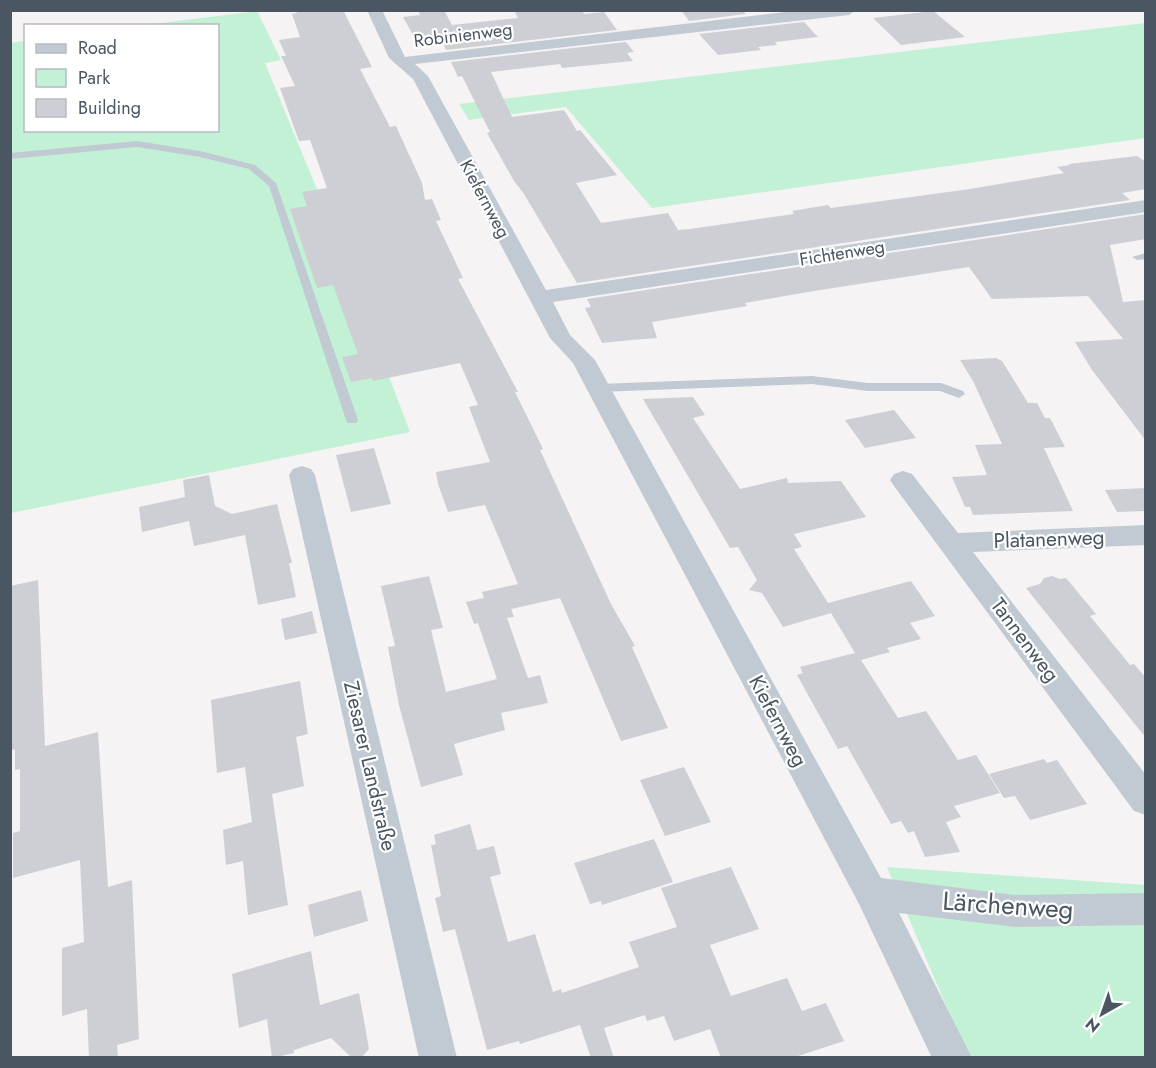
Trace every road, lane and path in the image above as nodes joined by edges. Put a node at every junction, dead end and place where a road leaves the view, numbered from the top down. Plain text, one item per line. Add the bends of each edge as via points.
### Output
1 (374, 10) edge
2 (849, 10) edge
3 (403, 62) junction
4 (10, 156) edge
5 (1146, 206) edge
6 (538, 298) junction
7 (598, 388) junction
8 (959, 394) dead end
9 (352, 420) dead end
10 (302, 474) dead end
11 (903, 480) dead end
12 (1146, 535) edge
13 (952, 543) junction
14 (1146, 801) edge
15 (871, 893) junction
16 (1146, 909) edge
17 (438, 1058) edge
18 (953, 1058) edge

1 - 3 street, Kiefernweg
2 - 3 street, Robinienweg
3 - 6 street, Kiefernweg via 420,76
4 - 9 lane via 136,144 252,167 273,185
5 - 6 street, Fichtenweg
6 - 7 street, Kiefernweg via 561,338 583,360
7 - 8 lane via 812,380 868,387 941,387
7 - 15 street, Kiefernweg
10 - 17 street, Ziesarer Landstraße
11 - 13 street, Tannenweg
12 - 13 street, Platanenweg
13 - 14 street, Tannenweg
15 - 16 street, Lärchenweg via 1015,911
15 - 18 street, Kiefernweg

